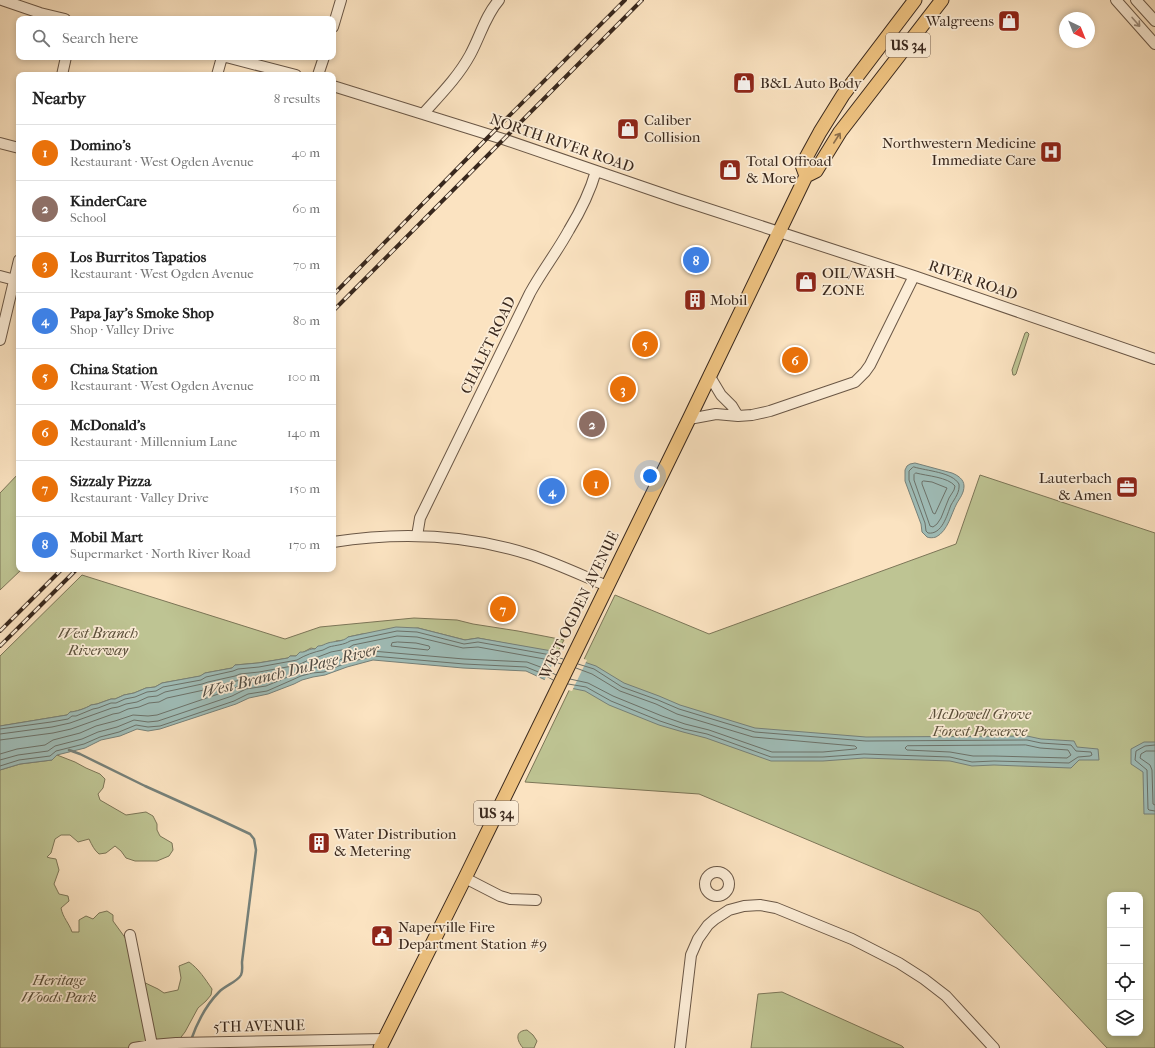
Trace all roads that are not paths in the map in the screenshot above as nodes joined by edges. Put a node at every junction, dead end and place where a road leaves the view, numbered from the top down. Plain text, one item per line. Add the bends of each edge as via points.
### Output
1 (2, 0) edge
2 (341, 0) edge
3 (499, 0) edge
4 (915, 0) edge
5 (942, 0) edge
6 (1116, 0) edge
7 (1136, 0) edge
8 (52, 16) edge
9 (336, 17) edge
10 (1155, 21) edge
11 (1155, 44) edge
12 (65, 60) edge
13 (221, 60) edge
14 (238, 60) edge
15 (323, 60) edge
16 (63, 72) edge
17 (218, 72) edge
18 (284, 72) edge
19 (319, 72) edge
20 (336, 87) edge
21 (423, 114) junction
22 (0, 143) edge
23 (16, 147) edge
24 (596, 171) junction
25 (806, 176) junction
26 (780, 232) junction
27 (16, 272) edge
28 (0, 276) edge
29 (914, 276) junction
30 (14, 280) junction
31 (0, 340) edge
32 (1155, 359) edge
33 (710, 375) junction
34 (738, 416) junction
35 (689, 419) junction
36 (417, 536) junction
37 (336, 542) edge
38 (607, 586) junction
39 (465, 878) junction
40 (722, 894) dead end
41 (536, 900) dead end
42 (729, 910) junction
43 (130, 935) dead end
44 (382, 1043) edge
45 (267, 1044) edge
46 (152, 1045) junction
47 (134, 1048) edge
48 (680, 1048) edge
49 (994, 1048) edge

1 - 8 street
2 - 9 street
3 - 21 street via 487,17 471,55 461,71
4 - 25 main road, WEST OGDEN AVENUE / US 34 via 829,116 802,165
25 -> 5 main road, WEST OGDEN AVENUE / US 34 via 816,171 844,127
6 -> 11 street
7 - 10 street
12 - 16 street
13 - 17 street
14 - 18 street
15 - 19 street
20 - 21 street, NORTH RIVER ROAD
21 - 24 street, NORTH RIVER ROAD
22 - 23 street
24 - 26 street, NORTH RIVER ROAD
24 - 36 street, CHALET ROAD via 577,217 530,293 420,518
25 - 26 main road, WEST OGDEN AVENUE / US 34
26 - 29 street, RIVER ROAD
26 - 33 main road, WEST OGDEN AVENUE / US 34
27 - 30 street
28 - 30 street
29 - 32 street, RIVER ROAD
29 - 34 street via 870,365 855,382 770,411
30 - 31 street
33 - 34 street via 721,395
33 - 35 main road, WEST OGDEN AVENUE / US 34
34 - 35 street via 716,414
35 - 38 main road, WEST OGDEN AVENUE / US 34
36 - 37 street
36 - 38 street via 460,539 503,547 554,563
38 - 39 main road, WEST OGDEN AVENUE / US 34
39 - 41 street via 500,896
39 - 44 main road, WEST OGDEN AVENUE / US 34
40 - 42 street
42 - 48 street via 706,929 691,955
42 - 49 street via 752,905 776,908 852,939 899,963 946,996
43 - 46 street
44 - 45 street, 5TH AVENUE
45 - 46 street, 5TH AVENUE via 192,1042
46 - 47 street, 5TH AVENUE

